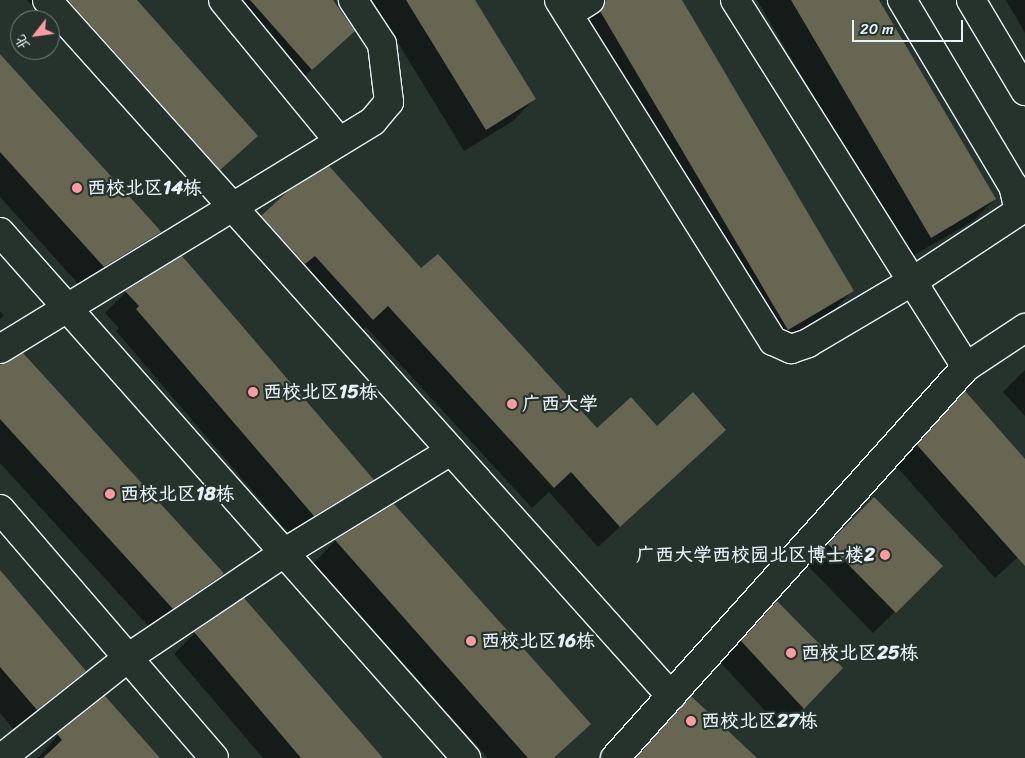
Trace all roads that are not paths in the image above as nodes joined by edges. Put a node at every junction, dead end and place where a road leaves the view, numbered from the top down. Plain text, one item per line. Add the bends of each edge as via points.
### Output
1 (47, 0) edge
2 (223, 0) edge
3 (353, 0) edge
4 (735, 0) edge
5 (902, 0) edge
6 (971, 0) edge
7 (572, 5) edge
8 (1025, 91) edge
9 (339, 142) junction
10 (230, 207) junction
11 (0, 232) edge
12 (913, 281) junction
13 (68, 308) junction
14 (1025, 328) edge
15 (0, 348) edge
16 (966, 366) junction
17 (451, 451) junction
18 (0, 509) edge
19 (282, 554) junction
20 (129, 657) junction
21 (670, 696) junction
22 (7, 752) edge
23 (214, 758) edge
24 (466, 758) edge
25 (615, 758) edge

1 - 10 street
2 - 9 street
3 - 9 street via 382,44 389,102 373,121
4 - 12 street
5 - 12 street via 1013,186 1019,212
6 - 8 street
7 - 12 street via 773,341 791,349 808,343
9 - 10 street
10 - 13 street
10 - 17 street
11 - 13 street
12 - 16 street
13 - 15 street
13 - 19 street
14 - 16 street
16 - 21 street
17 - 19 street
17 - 21 street
18 - 20 street
19 - 20 street
19 - 24 street
20 - 22 street
20 - 23 street
21 - 25 street

